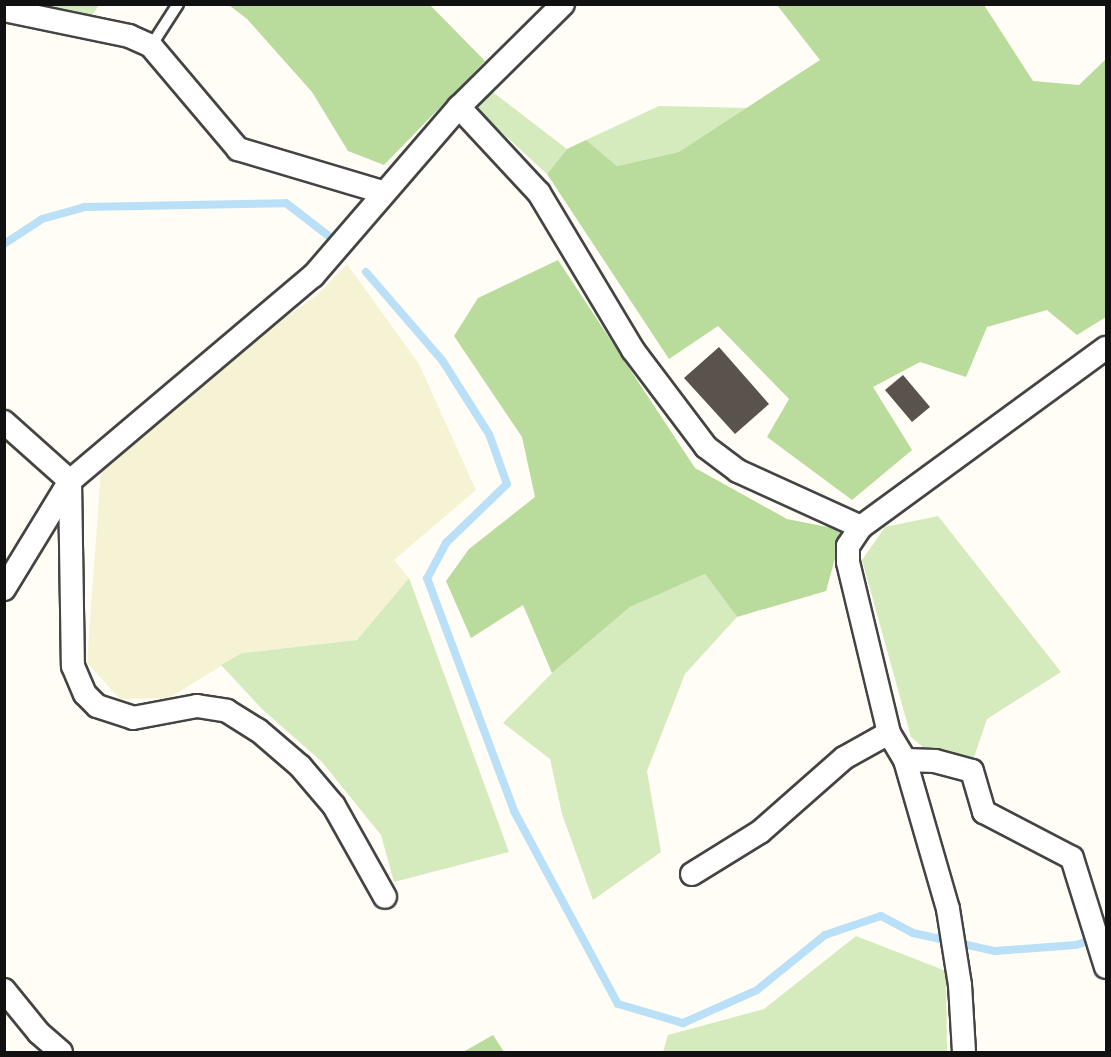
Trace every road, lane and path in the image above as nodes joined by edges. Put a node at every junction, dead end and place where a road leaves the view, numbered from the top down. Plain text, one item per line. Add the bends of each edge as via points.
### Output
1 (178, 4) edge
2 (563, 4) edge
3 (4, 10) edge
4 (151, 46) junction
5 (459, 107) junction
6 (382, 192) junction
7 (1107, 348) edge
8 (4, 422) edge
9 (70, 481) junction
10 (861, 527) junction
11 (4, 589) edge
12 (889, 733) junction
13 (905, 760) junction
14 (692, 873) dead end
15 (385, 897) dead end
16 (1105, 965) edge
17 (4, 990) edge
18 (61, 1053) edge
19 (964, 1053) edge

1 - 4 lane
2 - 5 street
3 - 4 street via 129,36
4 - 6 street via 238,149
5 - 6 street
5 - 10 street via 539,193 633,350 706,447 738,471
6 - 9 street via 313,276
7 - 10 street
8 - 9 street
9 - 11 street
9 - 15 street via 73,666 85,694 97,706 133,718 197,706 227,711 258,730 300,766 334,806
10 - 12 street via 848,546 848,562
12 - 13 street
12 - 14 street via 844,758 760,832
13 - 16 street via 935,761 972,771 984,812 1072,858
13 - 19 street via 948,909 960,985
17 - 18 street

